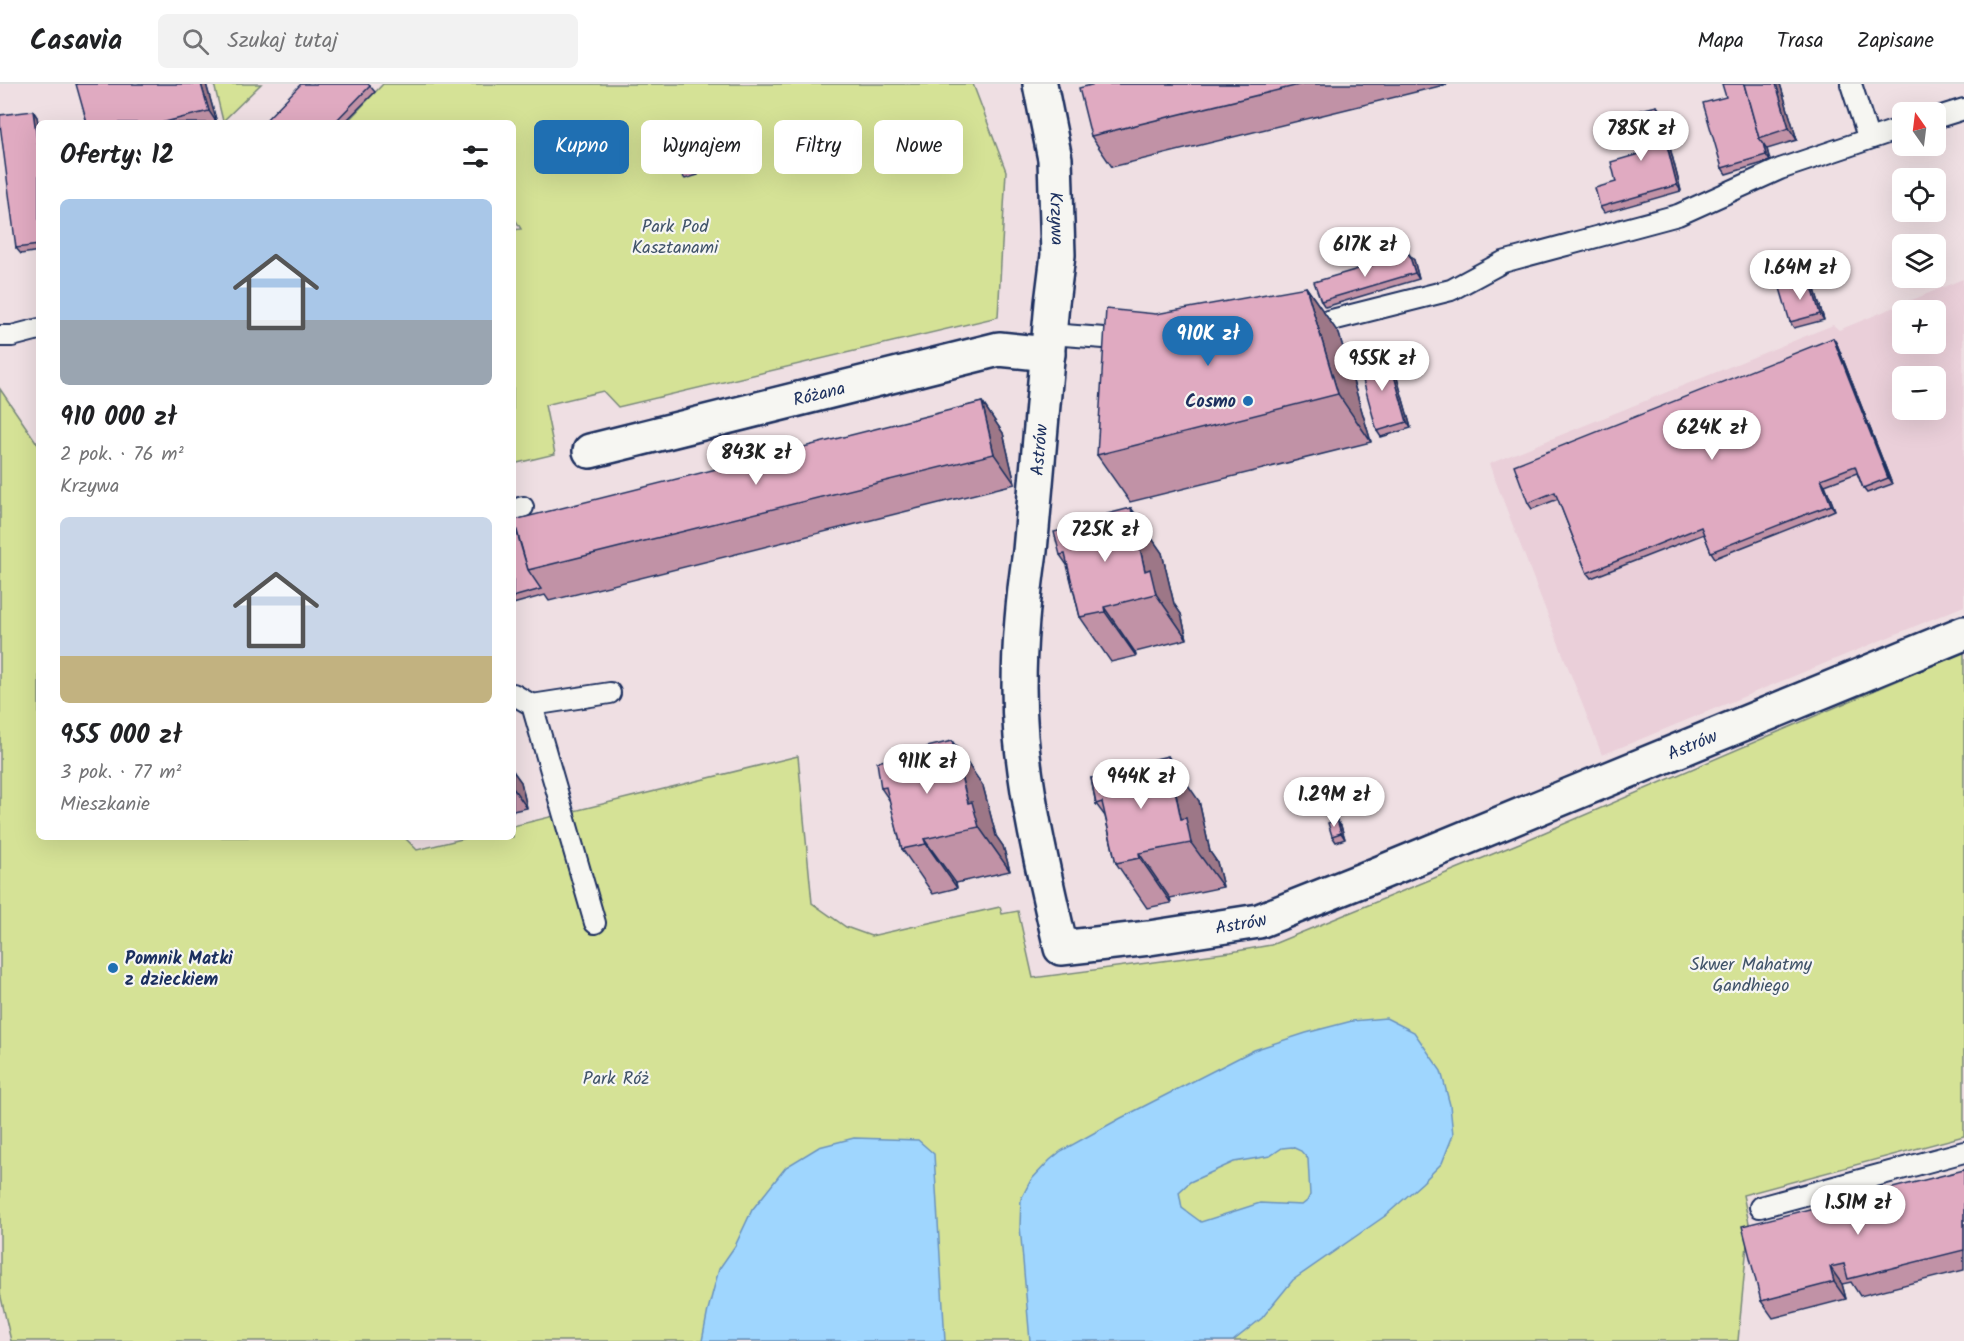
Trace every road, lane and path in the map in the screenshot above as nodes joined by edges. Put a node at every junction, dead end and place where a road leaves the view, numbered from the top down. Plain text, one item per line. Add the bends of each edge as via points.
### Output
1 (1040, 84) edge
2 (1851, 84) edge
3 (1964, 108) edge
4 (1946, 114) edge
5 (1892, 131) edge
6 (1868, 138) junction
7 (1287, 327) edge
8 (36, 330) edge
9 (0, 336) edge
10 (1154, 340) edge
11 (1049, 344) junction
12 (590, 451) dead end
13 (1964, 633) edge
14 (610, 693) dead end
15 (516, 696) edge
16 (532, 705) junction
17 (595, 923) dead end
18 (1964, 1152) edge
19 (1760, 1207) dead end

1 - 11 street, Krzywa via 1055,159 1059,225
2 - 6 lane
3 - 4 lane
5 - 6 lane
6 - 7 lane via 1780,169 1678,215 1503,262 1451,290 1328,321
8 - 9 lane
10 - 11 lane
11 - 12 street, Różana via 999,349
11 - 13 street, Astrów via 1020,654 1021,736 1033,823 1061,948 1259,921
14 - 16 lane
15 - 16 lane
16 - 17 lane
18 - 19 lane

